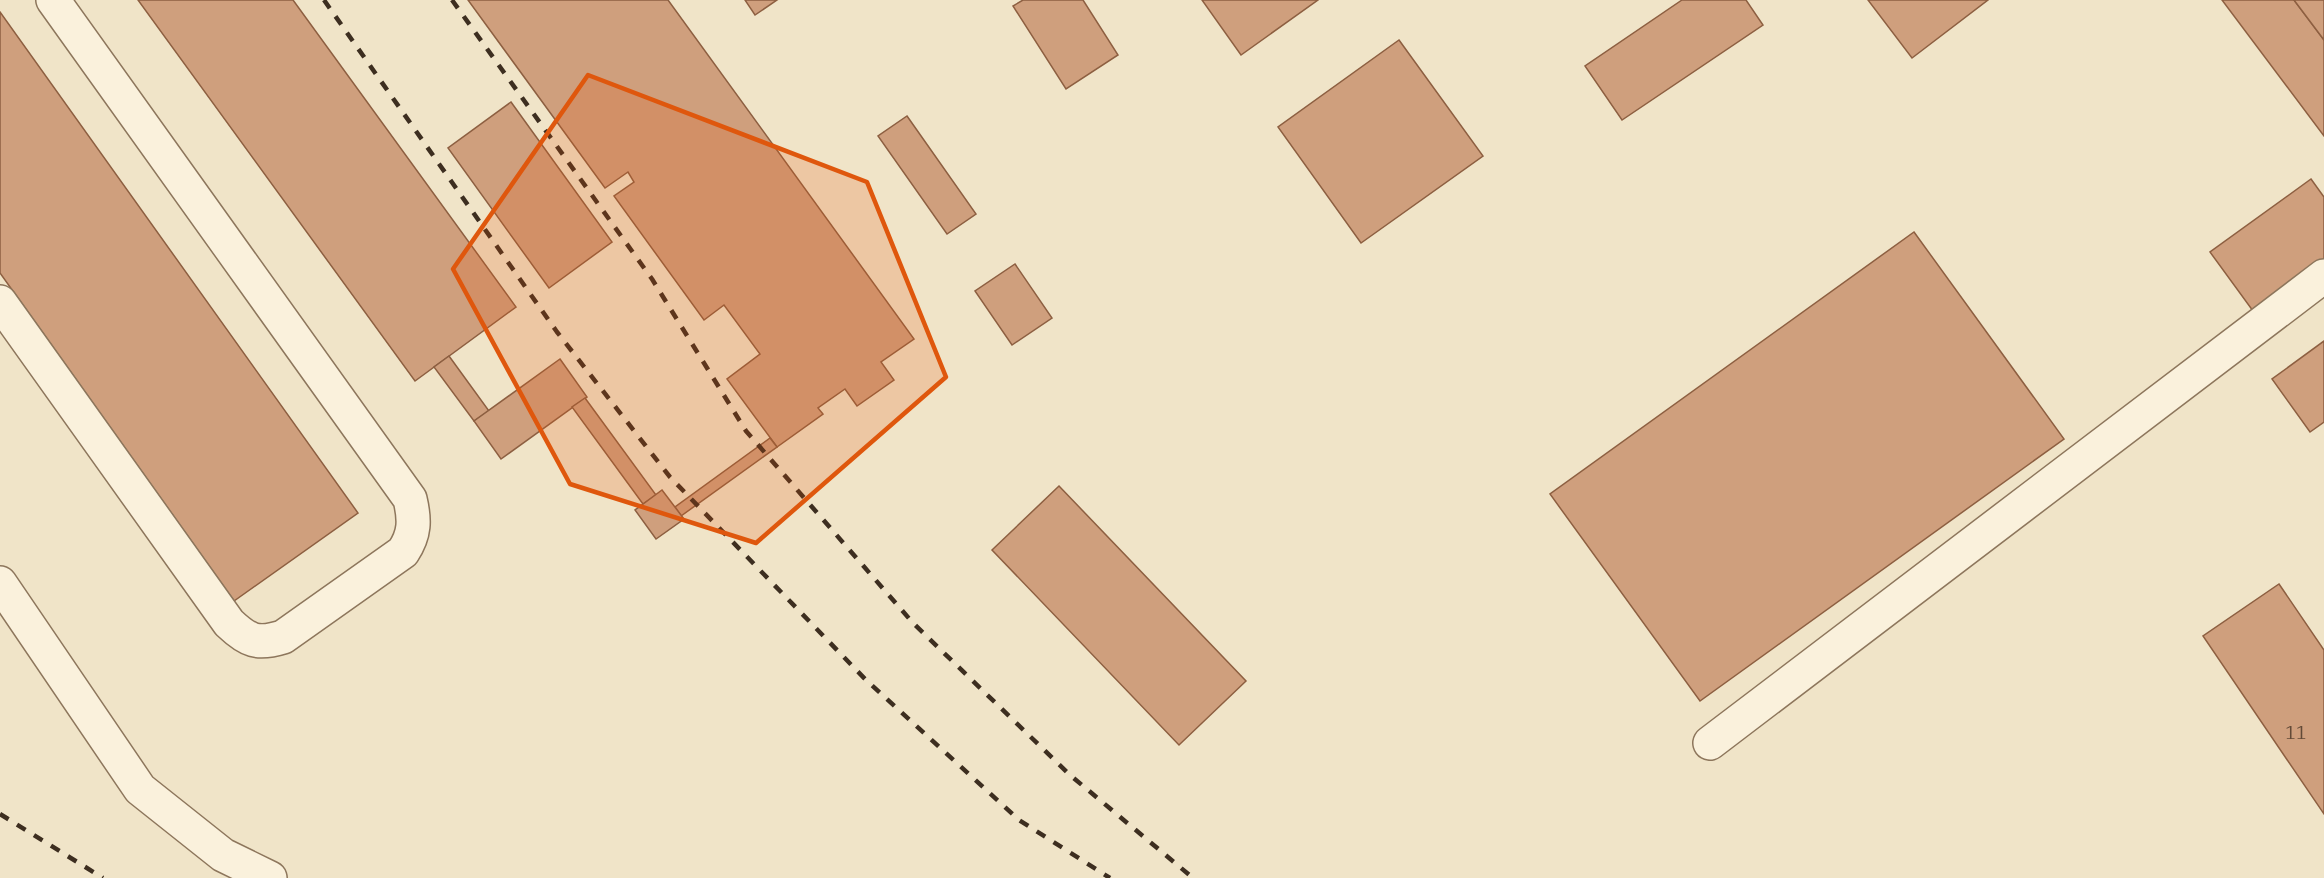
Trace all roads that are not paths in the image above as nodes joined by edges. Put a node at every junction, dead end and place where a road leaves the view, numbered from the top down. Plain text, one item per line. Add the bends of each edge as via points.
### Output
1 (53, 0) edge
2 (2324, 276) edge
3 (0, 302) edge
4 (0, 584) edge
5 (1710, 743) dead end
6 (270, 878) edge

1 - 3 lane via 410,499 414,528 410,542 403,552 283,637 253,641 229,623
2 - 5 lane
4 - 6 lane via 140,789 223,855

